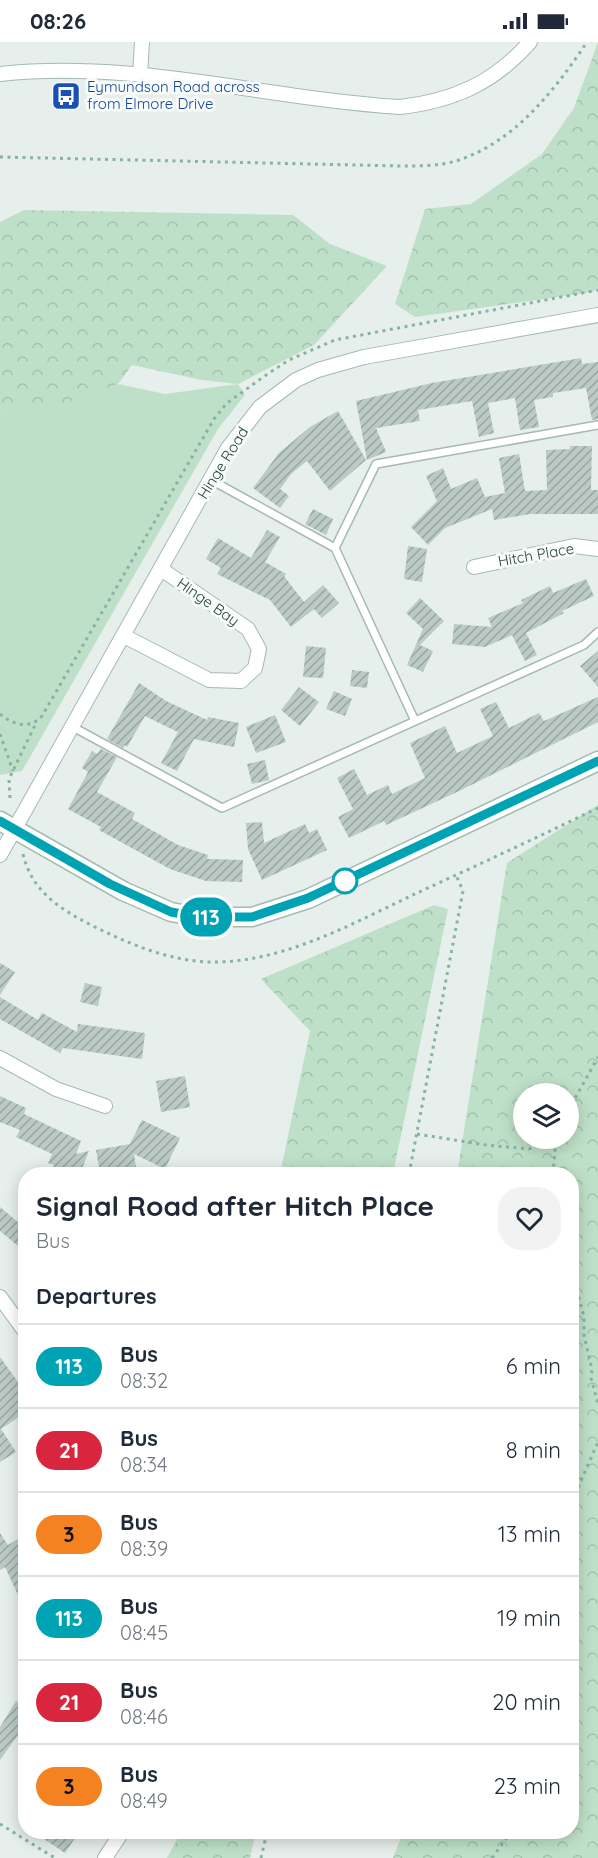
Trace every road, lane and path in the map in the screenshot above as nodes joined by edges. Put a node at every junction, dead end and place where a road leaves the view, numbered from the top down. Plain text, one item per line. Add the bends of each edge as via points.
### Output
1 (142, 42) edge
2 (530, 42) edge
3 (587, 42) edge
4 (0, 74) edge
5 (140, 75) junction
6 (0, 157) edge
7 (598, 290) edge
8 (598, 315) edge
9 (598, 425) edge
10 (210, 480) junction
11 (335, 548) junction
12 (598, 549) edge
13 (474, 567) dead end
14 (161, 569) junction
15 (598, 632) edge
16 (124, 636) junction
17 (0, 714) edge
18 (415, 721) junction
19 (36, 722) junction
20 (73, 727) junction
21 (0, 734) edge
22 (598, 761) edge
23 (13, 771) junction
24 (10, 798) dead end
25 (7, 826) edge
26 (0, 855) edge
27 (456, 875) dead end
28 (598, 1057) edge
29 (0, 1058) edge
30 (579, 1092) edge
31 (105, 1106) dead end
32 (417, 1134) junction
33 (513, 1148) edge
34 (555, 1149) edge
35 (410, 1167) edge
36 (554, 1167) edge
37 (0, 1297) edge
38 (579, 1298) edge
39 (18, 1322) edge
40 (598, 1404) edge
41 (598, 1442) edge
42 (579, 1485) edge
43 (0, 1824) edge
44 (18, 1835) edge
45 (24, 1839) edge
46 (117, 1839) edge
47 (265, 1839) edge
48 (506, 1839) edge
49 (55, 1858) edge
50 (105, 1858) edge
51 (261, 1858) edge
52 (492, 1858) edge

1 - 5 street
2 - 5 street via 514,61 462,94 429,104 400,107
3 - 6 path via 538,106 506,136 455,161 401,166
4 - 5 street via 60,70
7 - 19 path via 335,340 289,360 227,403 208,428
8 - 10 street, Hinge Road via 364,357 318,370 296,380 260,407 228,448
9 - 11 lane via 376,464
10 - 11 lane
10 - 14 street, Hinge Road
11 - 18 lane
12 - 13 street, Hitch Place via 557,548
14 - 16 street, Hinge Road
14 - 16 street, Hinge Bay via 248,629 259,649 255,668 241,681 209,680
15 - 18 lane via 584,645
16 - 20 street, Hinge Road
17 - 19 path via 16,723
18 - 20 lane via 222,808
19 - 23 path
20 - 25 street, Hinge Road
21 - 23 path
22 - 25 street via 308,898 252,917 199,917 171,912
23 - 24 path via 8,785
25 - 26 street, Hinge Road
27 - 32 path via 463,891
28 - 30 path
29 - 31 street via 56,1089
32 - 33 path
32 - 35 path
34 - 36 path
37 - 39 street
38 - 40 path
41 - 42 path
43 - 44 path
45 - 49 path
46 - 50 street
47 - 51 path
48 - 52 path

